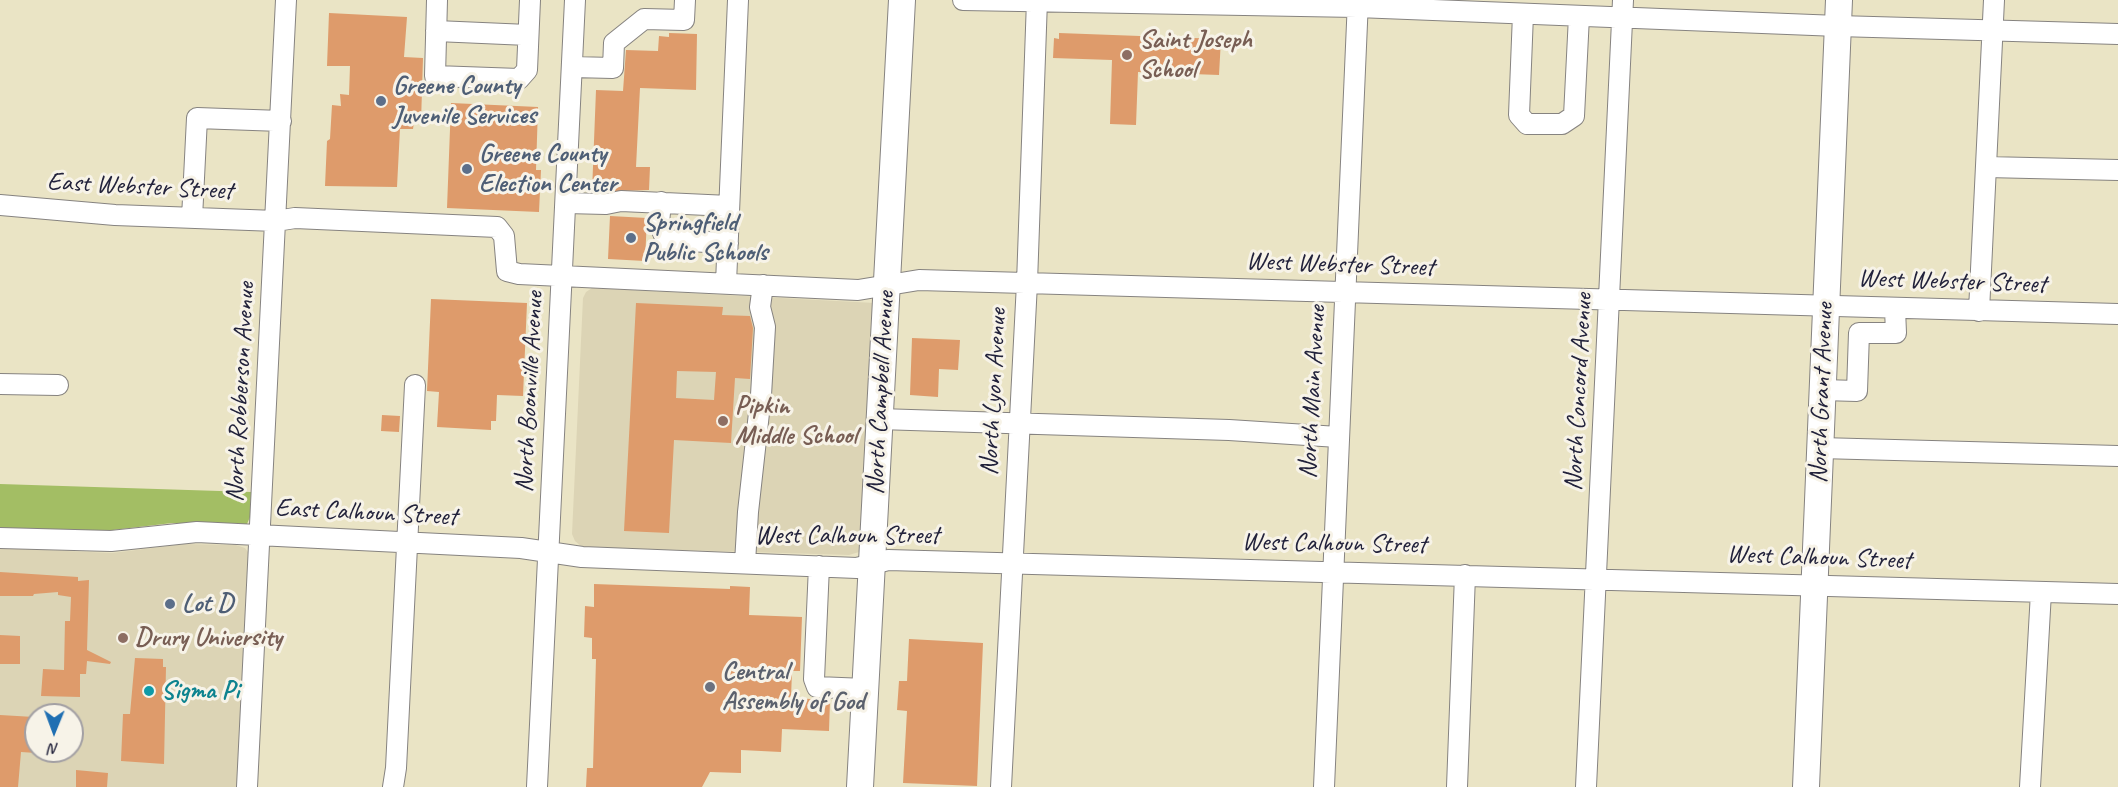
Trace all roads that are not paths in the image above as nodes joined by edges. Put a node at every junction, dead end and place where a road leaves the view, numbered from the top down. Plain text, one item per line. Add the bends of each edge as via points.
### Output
1 (286, 0) edge
2 (437, 0) edge
3 (530, 0) edge
4 (575, 0) edge
5 (685, 0) edge
6 (738, 0) edge
7 (902, 0) edge
8 (963, 0) edge
9 (1839, 0) edge
10 (1994, 0) edge
11 (1037, 1) edge
12 (1358, 3) edge
13 (1623, 9) edge
14 (1523, 14) junction
15 (1579, 16) junction
16 (1838, 26) junction
17 (1993, 30) junction
18 (436, 31) junction
19 (2118, 34) edge
20 (528, 35) junction
21 (572, 67) junction
22 (281, 121) junction
23 (1986, 167) junction
24 (2118, 170) edge
25 (660, 202) junction
26 (566, 203) junction
27 (0, 205) edge
28 (729, 206) junction
29 (192, 218) junction
30 (276, 220) junction
31 (728, 243) junction
32 (562, 276) junction
33 (726, 283) junction
34 (1027, 283) junction
35 (763, 285) junction
36 (886, 285) junction
37 (1345, 292) junction
38 (1611, 299) junction
39 (1826, 305) junction
40 (1895, 309) junction
41 (1979, 311) junction
42 (2118, 314) edge
43 (0, 384) edge
44 (58, 385) dead end
45 (415, 385) dead end
46 (1822, 390) junction
47 (879, 419) junction
48 (1020, 423) junction
49 (1338, 437) junction
50 (1820, 448) junction
51 (2118, 456) edge
52 (261, 535) junction
53 (0, 538) edge
54 (408, 542) junction
55 (549, 552) junction
56 (746, 563) junction
57 (872, 564) junction
58 (1012, 564) junction
59 (819, 566) junction
60 (1332, 571) junction
61 (1465, 575) junction
62 (1597, 579) junction
63 (1814, 585) junction
64 (2041, 592) junction
65 (2118, 594) edge
66 (865, 689) junction
67 (247, 787) edge
68 (393, 787) edge
69 (537, 787) edge
70 (860, 787) edge
71 (1002, 787) edge
72 (1324, 787) edge
73 (1457, 787) edge
74 (1586, 787) edge
75 (1806, 787) edge
76 (2030, 787) edge

1 - 22 street, North Robberson Avenue
2 - 18 street
3 - 20 street
4 - 21 street, North Boonville Avenue
5 - 21 street via 684,20 645,19 614,43 613,69
6 - 28 street
7 - 36 main road, North Campbell Avenue
8 - 11 street
9 - 16 main road, North Grant Avenue
10 - 17 street
11 - 12 street
11 - 34 street, North Lyon Avenue
12 - 14 street
12 - 37 street, North Main Avenue
13 - 15 street
13 - 16 street
13 - 38 street, North Concord Avenue
14 - 15 street
14 - 15 street via 1519,115 1527,124 1562,124 1574,117
16 - 17 street
16 - 39 main road, North Grant Avenue
17 - 19 street
17 - 23 street
18 - 20 street
18 - 20 street via 435,76 519,79 526,70
21 - 26 street, North Boonville Avenue
22 - 29 street via 197,118
22 - 30 street, North Robberson Avenue
23 - 24 street
23 - 41 street
25 - 26 street
25 - 28 street
25 - 31 street via 659,223 666,240
26 - 32 street, North Boonville Avenue
27 - 29 street, East Webster Street
28 - 31 street
29 - 30 street, East Webster Street
30 - 32 street, East Webster Street via 496,227 504,236 507,271
30 - 52 street, North Robberson Avenue
31 - 33 street
32 - 33 street, West Webster Street
32 - 55 street, North Boonville Avenue
33 - 35 street, West Webster Street
34 - 36 street, West Webster Street via 920,280
34 - 37 street, West Webster Street
34 - 48 street, North Lyon Avenue
35 - 36 street, West Webster Street via 858,290
35 - 56 street via 762,383
36 - 47 main road, North Campbell Avenue
37 - 38 street, West Webster Street
37 - 49 street, North Main Avenue
38 - 39 street, West Webster Street
38 - 62 street, North Concord Avenue
39 - 40 street, West Webster Street
39 - 46 main road, North Grant Avenue
40 - 41 street, West Webster Street
40 - 46 street via 1896,333 1859,333 1857,391
41 - 42 street, West Webster Street
43 - 44 street
45 - 54 street
46 - 50 main road, North Grant Avenue
47 - 48 street
47 - 57 main road, North Campbell Avenue
48 - 49 street
48 - 58 street, North Lyon Avenue
49 - 60 street, North Main Avenue
50 - 51 street
50 - 63 main road, North Grant Avenue
52 - 53 street, East Calhoun Street via 185,532 102,542
52 - 54 street, East Calhoun Street
52 - 67 street, North Robberson Avenue
54 - 55 street, East Calhoun Street
54 - 68 street
55 - 56 street, West Calhoun Street via 582,557
55 - 69 street, North Boonville Avenue
56 - 59 street, West Calhoun Street
57 - 58 street, West Calhoun Street via 888,560
57 - 59 street, West Calhoun Street via 857,568
57 - 66 main road, North Campbell Avenue
58 - 60 street, West Calhoun Street
58 - 71 street, North Lyon Avenue
59 - 66 street via 814,679 817,687
60 - 61 street, West Calhoun Street
60 - 72 street, North Main Avenue
61 - 62 street, West Calhoun Street
61 - 73 street
62 - 63 street, West Calhoun Street
62 - 74 street, North Concord Avenue
63 - 64 street, West Calhoun Street
63 - 75 main road, North Grant Avenue
64 - 65 street, West Calhoun Street
64 - 76 street
66 - 70 main road, North Campbell Avenue

